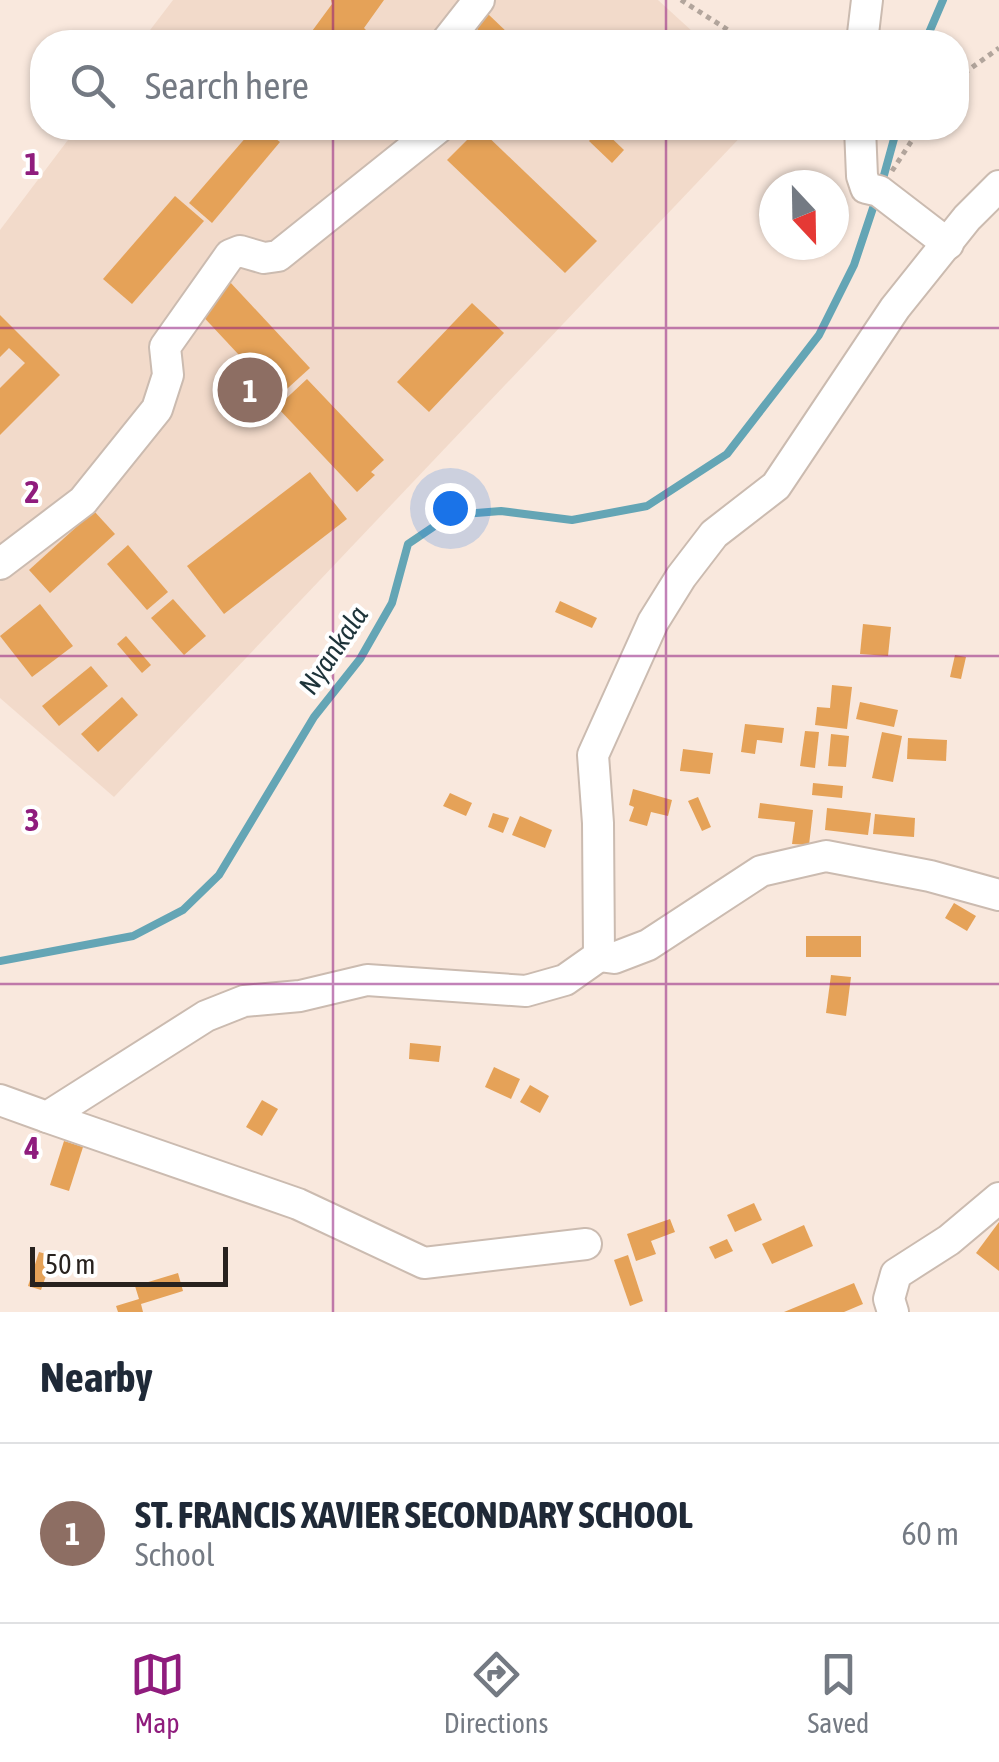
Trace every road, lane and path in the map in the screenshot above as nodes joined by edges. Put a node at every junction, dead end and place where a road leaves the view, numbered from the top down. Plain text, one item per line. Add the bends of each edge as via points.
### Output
1 (479, 0) edge
2 (681, 0) edge
3 (867, 0) edge
4 (455, 30) edge
5 (727, 30) edge
6 (863, 30) edge
7 (999, 48) edge
8 (969, 70) edge
9 (423, 140) edge
10 (860, 140) edge
11 (912, 140) edge
12 (999, 186) edge
13 (879, 191) junction
14 (948, 244) junction
15 (0, 564) edge
16 (999, 895) edge
17 (599, 956) junction
18 (0, 1100) edge
19 (47, 1116) junction
20 (999, 1198) edge
21 (586, 1244) dead end
22 (893, 1312) edge

1 - 4 street
2 - 5 path
3 - 6 street
7 - 8 path
9 - 15 street via 278,256 230,256 165,347 168,374 157,409 83,501
10 - 13 street via 866,188
11 - 13 path
12 - 14 street
13 - 14 street
14 - 17 street via 895,308 776,486 714,534 680,577 624,679 593,755
16 - 17 street via 826,856 761,871 648,945 614,958
17 - 19 street via 565,980 526,991 366,980 244,1001 206,1016
18 - 19 street
19 - 21 street via 298,1204 424,1263
20 - 22 street via 896,1274

